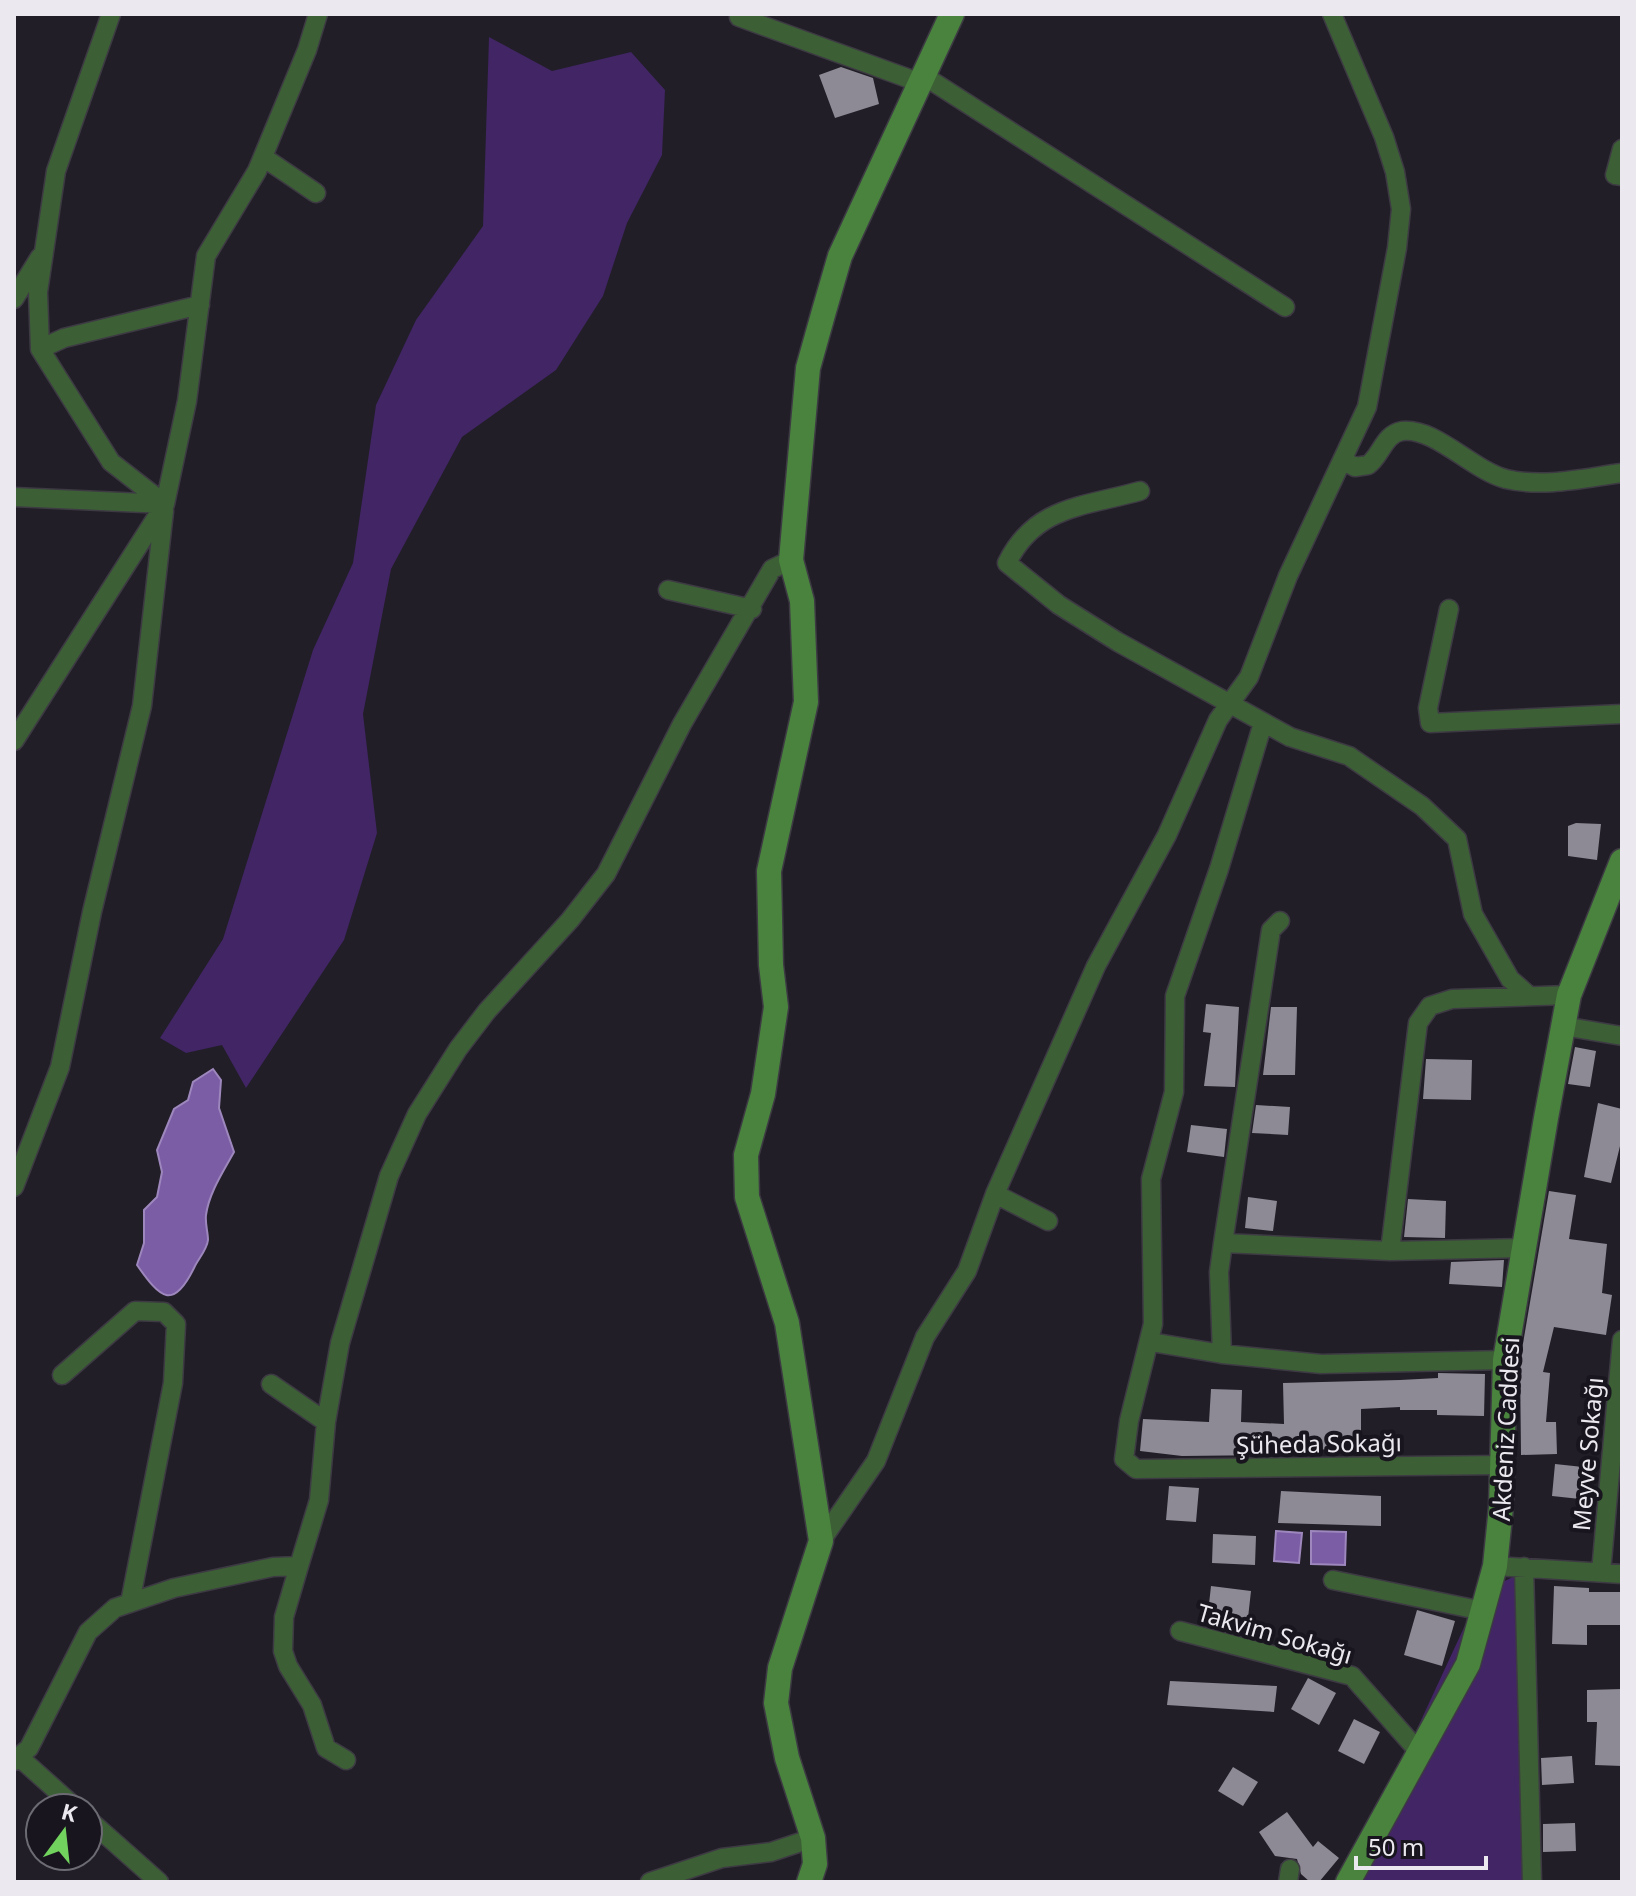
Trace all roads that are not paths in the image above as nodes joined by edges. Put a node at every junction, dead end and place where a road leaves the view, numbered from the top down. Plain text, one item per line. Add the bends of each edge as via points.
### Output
1 (111, 14) edge
2 (318, 14) edge
3 (952, 14) edge
4 (1332, 14) edge
5 (739, 17) dead end
6 (923, 79) junction
7 (1622, 149) edge
8 (263, 157) junction
9 (1622, 176) edge
10 (316, 193) dead end
11 (45, 250) junction
12 (14, 299) edge
13 (200, 305) junction
14 (1285, 307) dead end
15 (40, 349) junction
16 (1344, 461) junction
17 (1622, 473) edge
18 (1140, 491) dead end
19 (14, 497) edge
20 (165, 504) junction
21 (791, 560) junction
22 (668, 590) dead end
23 (752, 609) junction
24 (1449, 609) dead end
25 (1229, 705) junction
26 (1622, 714) edge
27 (1263, 723) junction
28 (14, 741) edge
29 (1619, 876) edge
30 (1280, 921) dead end
31 (1527, 994) junction
32 (1569, 995) junction
33 (1563, 1026) junction
34 (1622, 1036) edge
35 (14, 1187) edge
36 (995, 1194) junction
37 (1048, 1221) dead end
38 (1223, 1243) junction
39 (1523, 1248) junction
40 (1390, 1251) junction
41 (1622, 1340) edge
42 (1151, 1342) junction
43 (1222, 1354) junction
44 (1505, 1360) junction
45 (62, 1375) dead end
46 (271, 1384) dead end
47 (326, 1422) junction
48 (1502, 1465) junction
49 (821, 1541) junction
50 (299, 1566) junction
51 (1495, 1566) junction
52 (1524, 1567) junction
53 (1601, 1572) junction
54 (1622, 1574) edge
55 (1333, 1580) dead end
56 (130, 1603) junction
57 (1483, 1611) junction
58 (1180, 1631) dead end
59 (1420, 1753) junction
60 (16, 1759) edge
61 (346, 1760) dead end
62 (56, 1792) edge
63 (104, 1833) edge
64 (813, 1838) junction
65 (159, 1882) edge
66 (650, 1882) edge
67 (809, 1882) edge
68 (1348, 1882) edge
69 (1532, 1882) edge

1 - 11 street via 56,171
2 - 8 street
3 - 6 street
4 - 16 street via 1384,137 1401,209 1373,386
5 - 6 street
6 - 14 street
6 - 21 street via 840,256 808,368
7 - 9 street via 1615,175
8 - 10 street
8 - 13 street via 206,256
11 - 12 street
11 - 15 street via 38,292
13 - 15 street via 64,338
13 - 20 street
15 - 20 street via 111,462
16 - 17 street via 1355,467 1368,465 1393,435 1409,431 1437,440 1469,463 1506,479 1545,484
16 - 25 street via 1288,576 1249,677
18 - 25 street via 1039,521 1020,538 1007,563 1059,605
19 - 20 street
20 - 28 street
20 - 35 street via 142,706 60,1067
21 - 23 street via 772,569
21 - 49 street via 802,601 806,702 769,871 776,1007 763,1094 746,1155 747,1197 787,1323
22 - 23 street
23 - 47 street via 682,724 606,874 487,1011 417,1114 389,1176 356,1287
24 - 26 street via 1428,708 1430,723
25 - 27 street
25 - 36 street via 1096,966
27 - 31 street via 1349,756 1422,806 1457,839 1473,914 1510,979
27 - 42 street via 1175,996 1174,1092 1151,1179
29 - 32 street, Akdeniz Caddesi
30 - 38 street via 1271,930
31 - 32 street
31 - 40 street via 1452,999 1430,1006 1418,1023
32 - 33 street, Akdeniz Caddesi
33 - 34 street
33 - 39 street, Akdeniz Caddesi
36 - 37 street
36 - 49 street via 967,1271 925,1337 876,1461
38 - 40 street
38 - 43 street
39 - 40 street
39 - 44 street, Akdeniz Caddesi
41 - 53 street, Meyve Sokağı
42 - 43 street
42 - 48 street, Şüheda Sokağı via 1123,1453 1136,1469
43 - 44 street via 1321,1364
44 - 48 street, Akdeniz Caddesi
45 - 56 street via 135,1311 164,1312 176,1324 173,1383
46 - 47 street
47 - 50 street via 319,1500
48 - 51 street, Akdeniz Caddesi
49 - 64 street via 780,1668 776,1703
50 - 56 street via 174,1588
50 - 61 street via 284,1617 283,1651 312,1705 326,1748
51 - 52 street
51 - 57 street, Akdeniz Caddesi
52 - 53 street
52 - 69 street
53 - 54 street
55 - 57 street
56 - 60 street via 115,1608 88,1632 29,1748
57 - 59 street, Akdeniz Caddesi via 1468,1664
58 - 59 street, Takvim Sokağı via 1352,1676
59 - 68 street, Akdeniz Caddesi
60 - 62 street
63 - 65 street
64 - 66 street via 771,1852 722,1858
64 - 67 street via 815,1864

